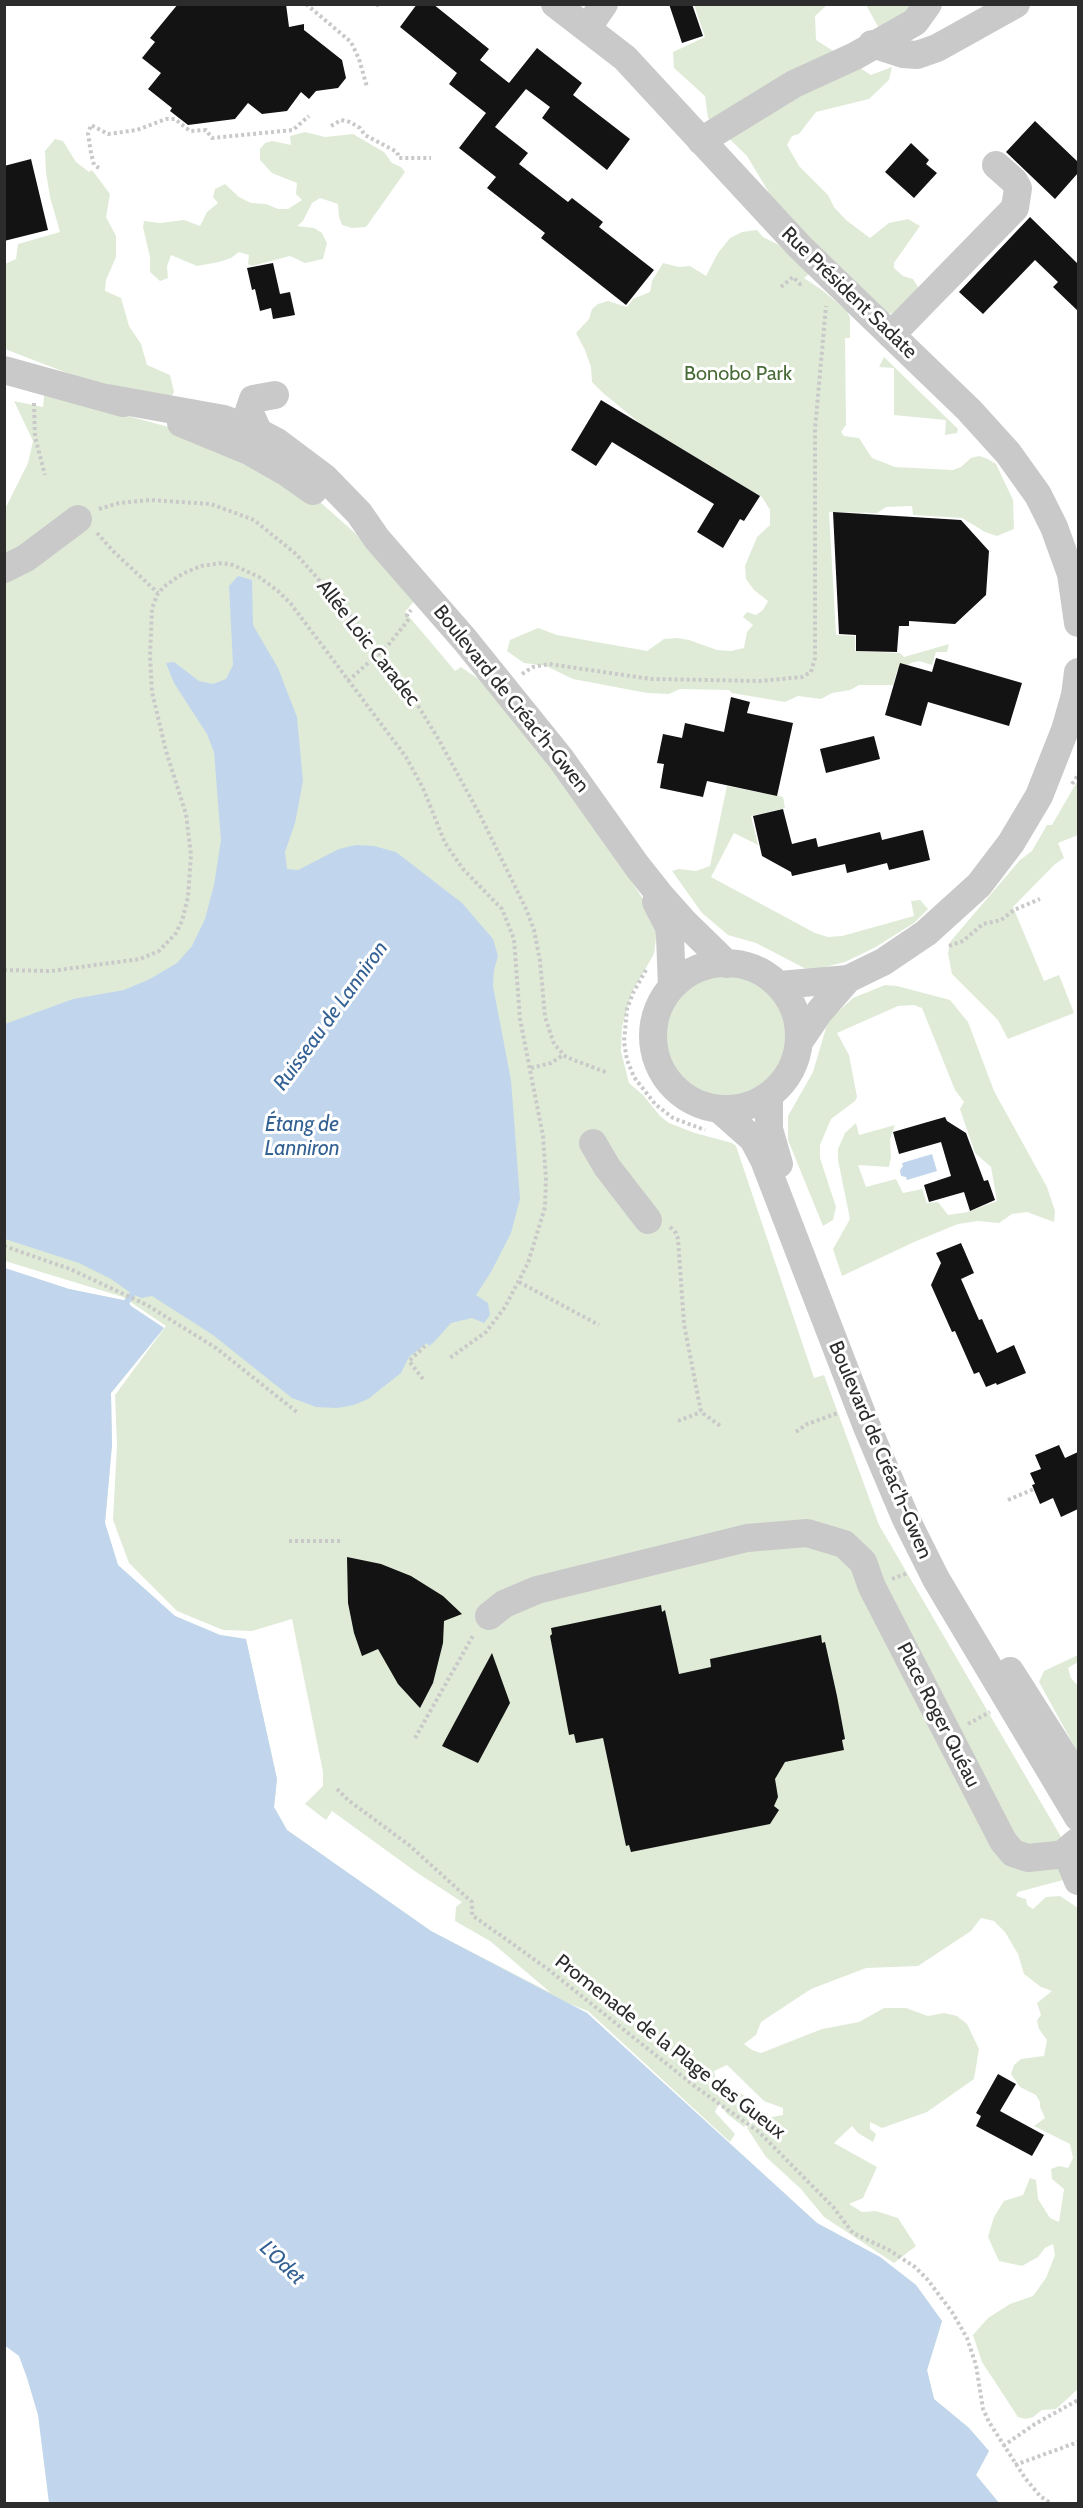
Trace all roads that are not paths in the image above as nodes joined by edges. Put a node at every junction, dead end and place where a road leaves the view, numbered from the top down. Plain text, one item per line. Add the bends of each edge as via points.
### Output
1 (555, 4) edge
2 (604, 4) edge
3 (1016, 4) edge
4 (921, 14) edge
5 (588, 27) junction
6 (885, 48) junction
7 (701, 141) junction
8 (996, 165) dead end
9 (891, 335) junction
10 (4, 370) edge
11 (275, 395) dead end
12 (107, 398) junction
13 (254, 421) junction
14 (204, 432) junction
15 (289, 432) dead end
16 (275, 465) junction
17 (78, 519) road end
18 (377, 539) junction
19 (4, 569) edge
20 (1078, 623) edge
21 (1078, 672) edge
22 (637, 866) junction
23 (727, 964) junction
24 (848, 979) junction
25 (780, 984) junction
26 (672, 987) junction
27 (799, 1042) junction
28 (769, 1095) junction
29 (716, 1120) junction
30 (593, 1143) dead end
31 (656, 1222) road end
32 (489, 1616) road end
33 (1078, 1778) edge
34 (1078, 1817) edge
35 (1072, 1847) edge
36 (1078, 1881) edge

1 - 5 street, Rue Président Sadate
2 - 5 street
3 - 6 street via 917,55
4 - 6 street
5 - 7 street, Rue Président Sadate via 636,69
6 - 7 street via 855,56 794,84
7 - 9 street, Rue Président Sadate
8 - 9 street via 1018,188 1015,207
9 - 20 street, Rue Président Sadate via 985,427 1028,479 1066,558
10 - 12 street, Boulevard de Créac'h-Gwen
11 - 13 street via 253,399
12 - 13 street, Boulevard de Créac'h-Gwen
12 - 14 street, Boulevard de Créac'h-Gwen
13 - 14 street
13 - 15 street
13 - 16 street
13 - 18 street, Boulevard de Créac'h-Gwen via 325,478 359,513
14 - 16 street, Boulevard de Créac'h-Gwen
16 - 18 street, Boulevard de Créac'h-Gwen
17 - 19 street via 26,558
18 - 22 street, Boulevard de Créac'h-Gwen via 561,759
21 - 24 street via 1069,718 1039,796 987,876 909,946
22 - 23 street, Boulevard de Créac'h-Gwen via 684,922
22 - 26 street, Boulevard de Créac'h-Gwen via 669,927
23 - 25 street via 754,969
23 - 26 street via 704,967
24 - 25 street
24 - 27 street
25 - 27 street via 794,1011
26 - 29 street via 653,1029 656,1059 665,1078 680,1094
27 - 28 street via 788,1075
28 - 29 street
28 - 33 street, Boulevard de Créac'h-Gwen via 769,1129 777,1159 902,1481 973,1618
29 - 34 street, Boulevard de Créac'h-Gwen via 753,1139 765,1160 906,1519 936,1578
30 - 31 street via 600,1157
32 - 35 street, Place Roger Quéau via 504,1604 537,1590 747,1538 794,1533 820,1535 844,1544 863,1562 872,1587 1008,1848 1020,1856 1043,1858
35 - 36 street

